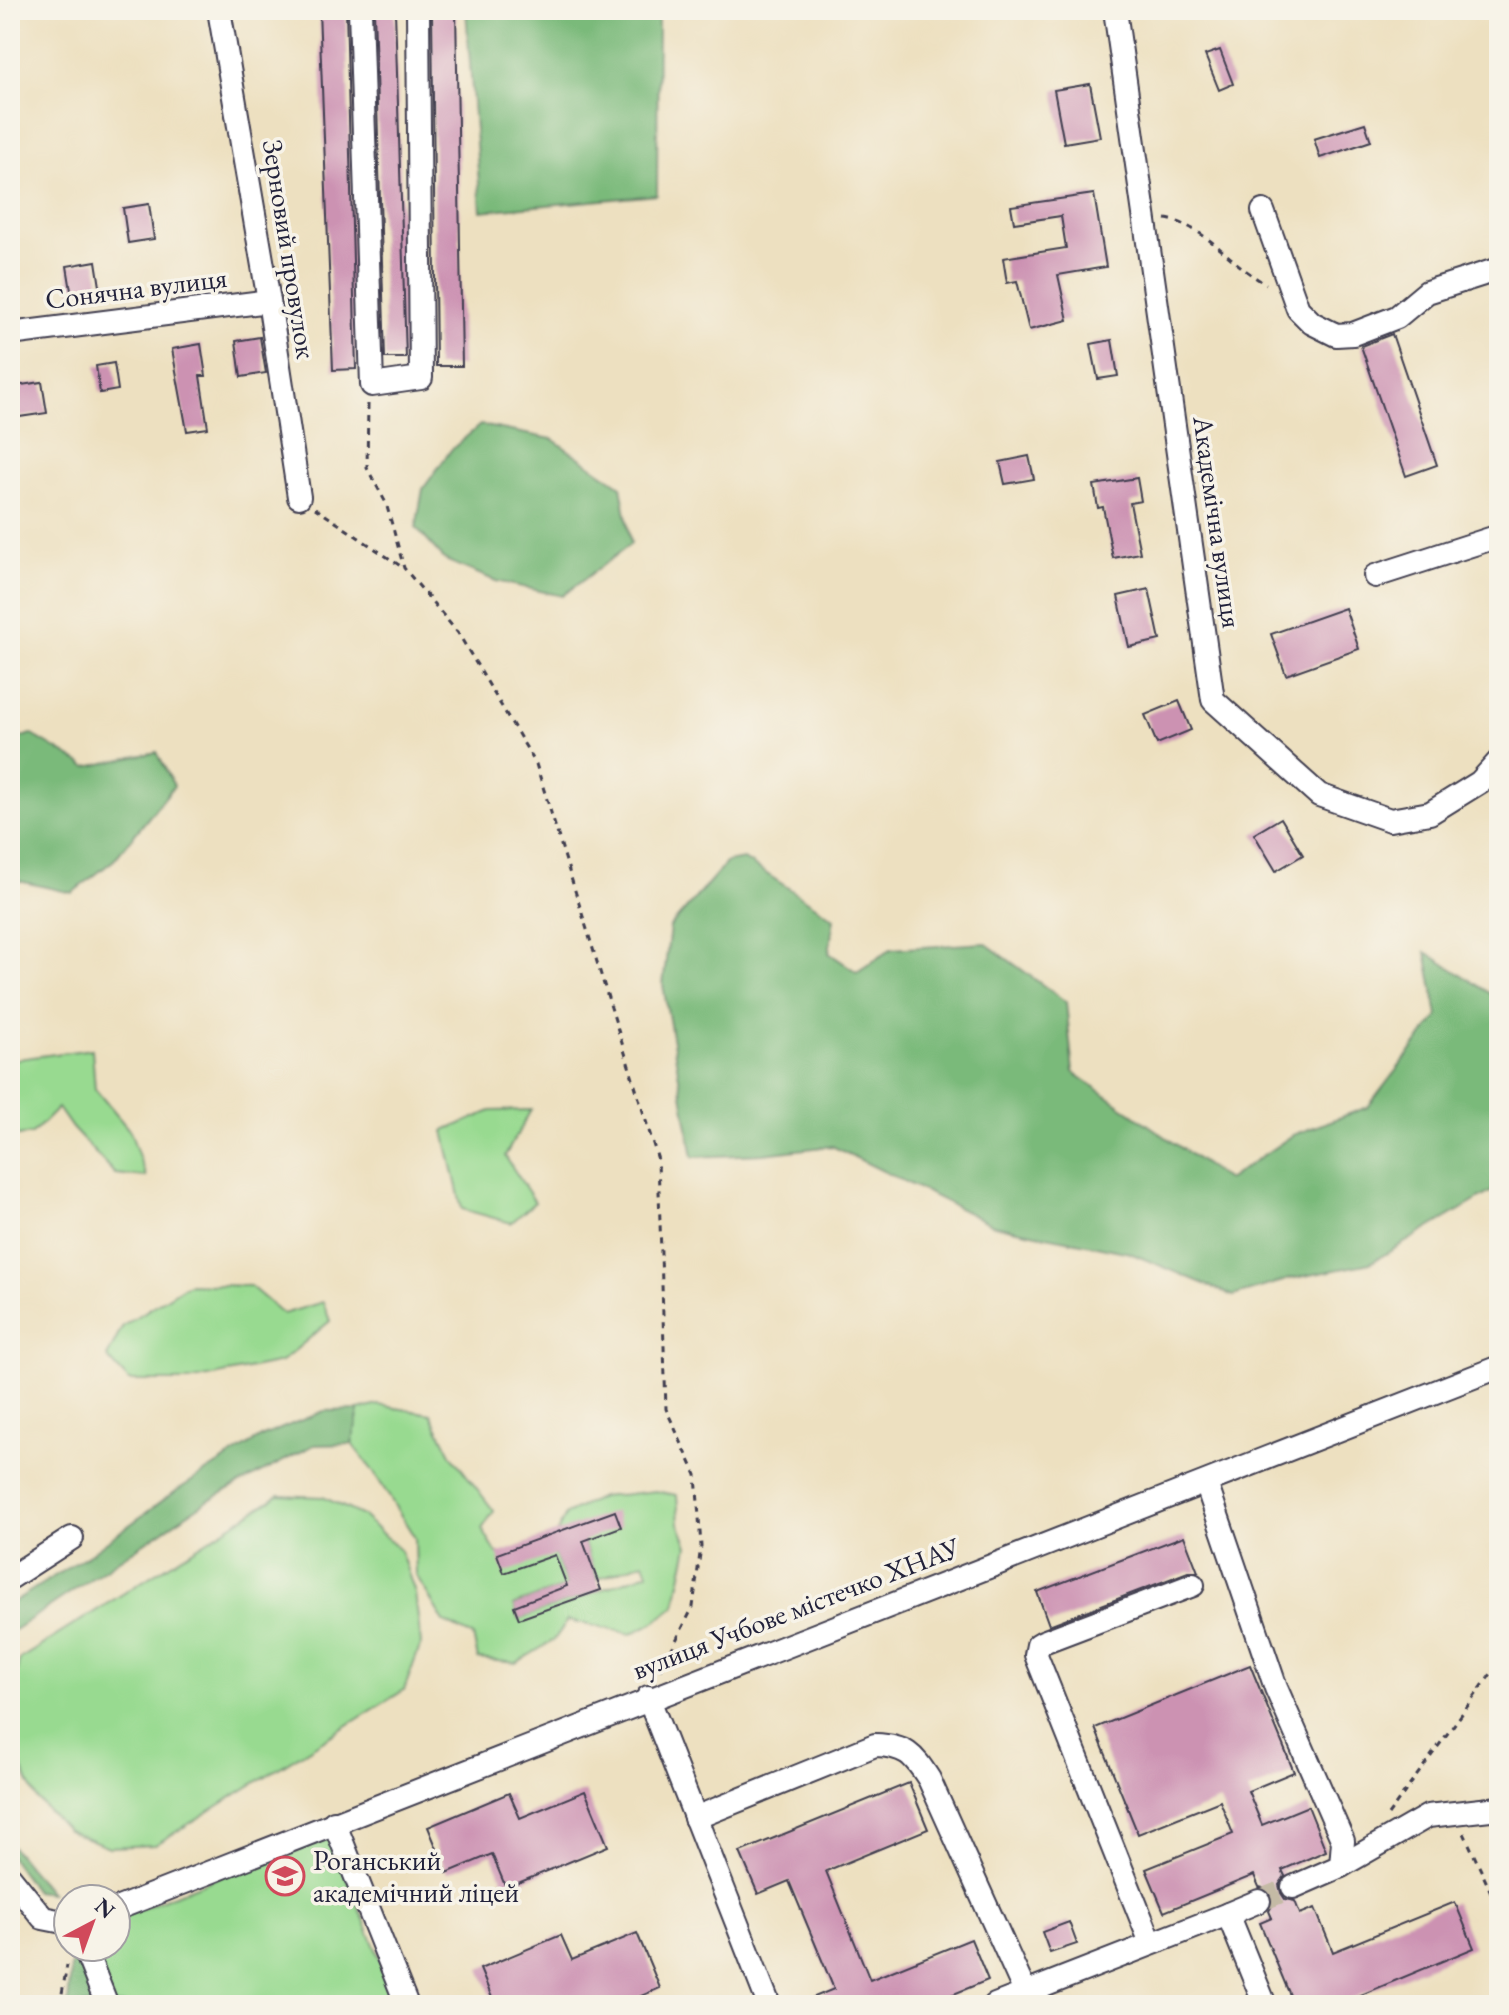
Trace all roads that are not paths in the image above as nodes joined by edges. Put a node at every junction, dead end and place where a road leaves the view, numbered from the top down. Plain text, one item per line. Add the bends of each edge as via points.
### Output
1 (219, 10) edge
2 (360, 10) edge
3 (418, 10) edge
4 (1115, 10) edge
5 (1263, 211) dead end
6 (1499, 269) edge
7 (269, 301) junction
8 (10, 334) edge
9 (299, 497) road end
10 (1499, 536) edge
11 (1375, 576) dead end
12 (1499, 761) edge
13 (1499, 1367) edge
14 (1206, 1483) junction
15 (72, 1538) dead end
16 (10, 1578) edge
17 (1193, 1585) dead end
18 (648, 1697) junction
19 (1499, 1808) edge
20 (695, 1818) junction
21 (334, 1822) junction
22 (1341, 1866) junction
23 (10, 1877) edge
24 (1293, 1887) tunnel mouth
25 (1259, 1901) tunnel mouth
26 (132, 1903) edge
27 (1228, 1914) junction
28 (52, 1920) edge
29 (1151, 1943) junction
30 (81, 1963) edge
31 (1025, 1992) junction
32 (107, 2005) edge
33 (407, 2005) edge
34 (769, 2005) edge
35 (995, 2005) edge
36 (1265, 2005) edge

1 - 7 street, Зерновий провулок
2 - 3 street via 372,385 421,378
4 - 12 street, Академічна вулиця via 1213,700 1319,795 1390,820 1430,813 1480,782
5 - 6 street via 1298,309 1336,335 1397,317 1427,292
7 - 8 street, Сонячна вулиця
7 - 9 street, Зерновий провулок
10 - 11 street
13 - 14 street, вулиця Учбове містечко ХНАУ
14 - 18 street, вулиця Учбове містечко ХНАУ
14 - 22 street via 1276,1688 1343,1841
15 - 16 street
17 - 29 street via 1036,1649
18 - 20 street
18 - 21 street, вулиця Учбове містечко ХНАУ
19 - 22 street via 1428,1816
20 - 31 street via 875,1745 894,1746 913,1756 929,1779
20 - 34 street
21 - 26 street, вулиця Учбове містечко ХНАУ
21 - 33 street
22 - 24 street
23 - 28 street via 43,1918
25 - 27 street
27 - 29 street
27 - 36 street
29 - 31 street
30 - 32 street
31 - 35 street

